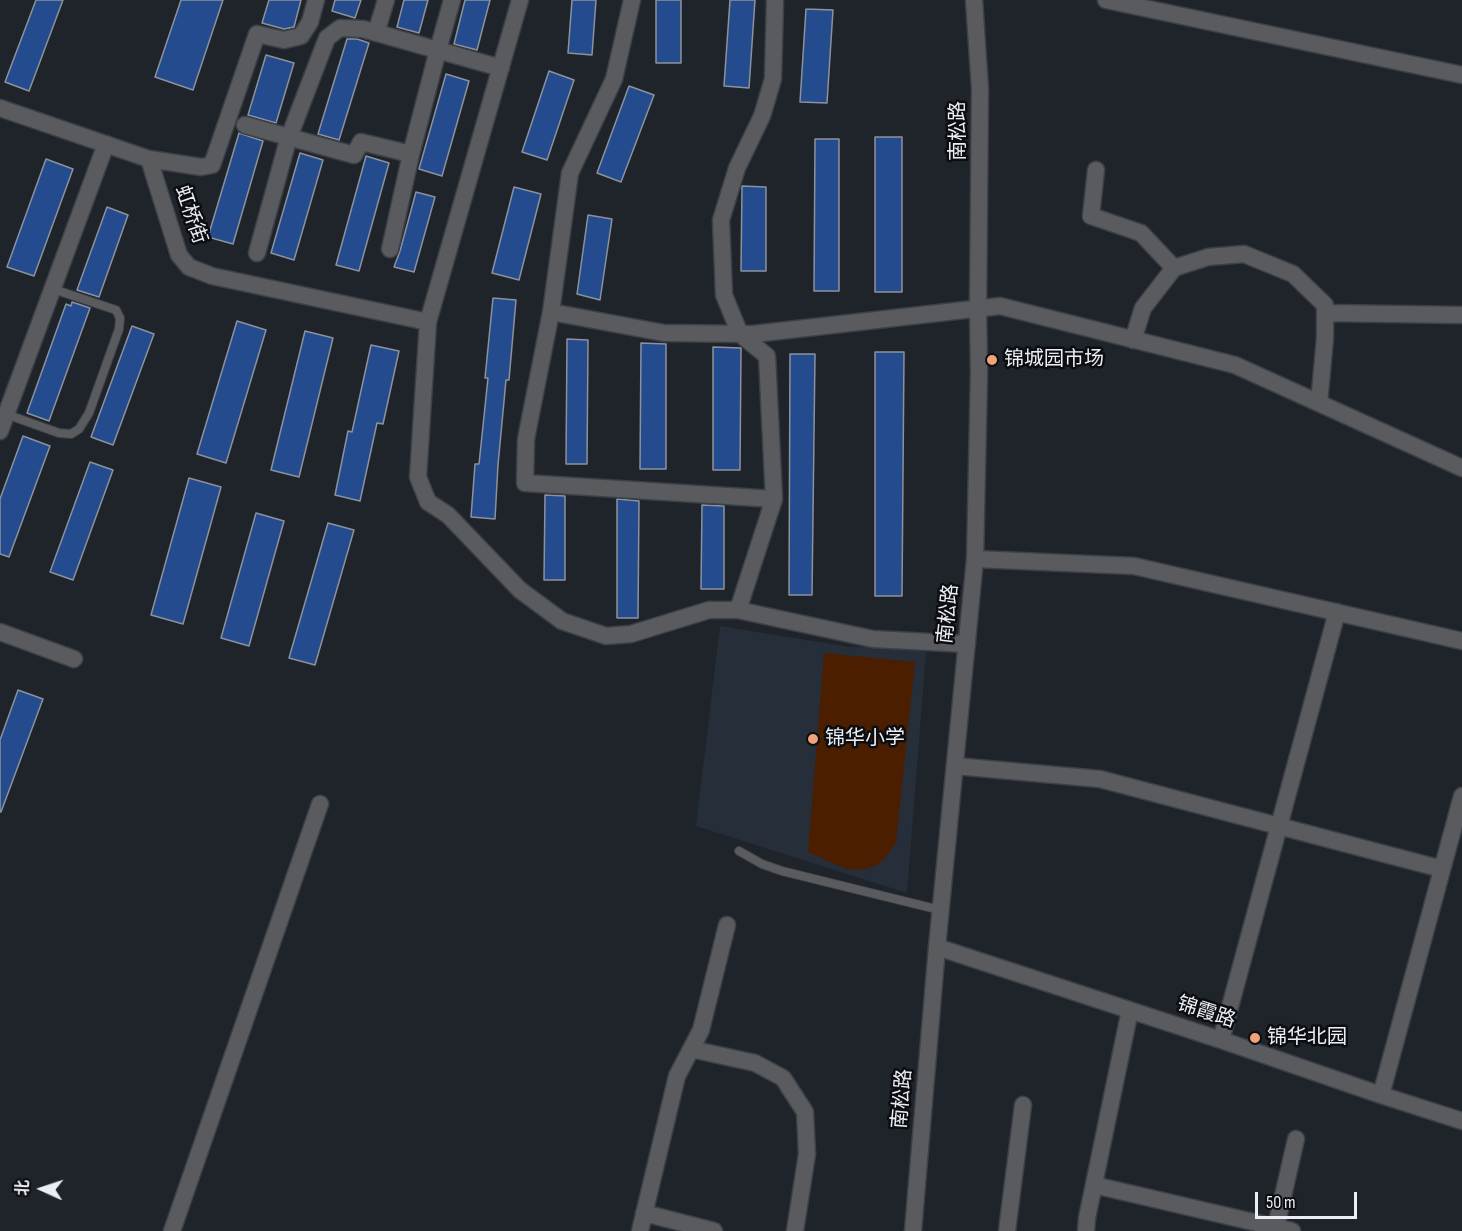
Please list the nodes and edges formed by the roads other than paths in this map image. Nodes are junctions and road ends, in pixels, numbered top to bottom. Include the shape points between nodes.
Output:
1 (316, 0) edge
2 (386, 0) edge
3 (452, 0) edge
4 (520, 0) edge
5 (633, 0) edge
6 (775, 0) edge
7 (974, 0) edge
8 (1106, 0) edge
9 (376, 33) junction
10 (438, 51) junction
11 (501, 68) junction
12 (1462, 75) edge
13 (0, 108) edge
14 (245, 124) dead end
15 (289, 137) junction
16 (106, 144) junction
17 (411, 154) junction
18 (149, 159) junction
19 (1096, 170) dead end
20 (390, 249) dead end
21 (256, 253) dead end
22 (1174, 268) junction
23 (53, 289) junction
24 (978, 308) junction
25 (551, 312) junction
26 (1325, 313) junction
27 (1462, 315) edge
28 (428, 322) junction
29 (740, 334) junction
30 (1133, 340) junction
31 (1318, 403) junction
32 (3, 413) edge
33 (0, 431) edge
34 (1462, 468) edge
35 (774, 499) junction
36 (975, 559) junction
37 (738, 610) junction
38 (1337, 612) junction
39 (0, 632) edge
40 (1462, 641) edge
41 (967, 644) junction
42 (74, 660) dead end
43 (955, 766) junction
44 (1462, 796) edge
45 (320, 804) dead end
46 (1279, 825) junction
47 (739, 851) dead end
48 (1443, 868) junction
49 (940, 910) junction
50 (727, 925) dead end
51 (936, 947) junction
52 (1130, 1010) junction
53 (1221, 1040) junction
54 (691, 1049) junction
55 (1381, 1095) junction
56 (1023, 1105) dead end
57 (1462, 1121) edge
58 (1296, 1139) dead end
59 (1094, 1185) junction
60 (644, 1213) junction
61 (1281, 1230) edge
62 (172, 1231) edge
63 (640, 1231) edge
64 (714, 1231) edge
65 (795, 1231) edge
66 (913, 1231) edge
67 (1007, 1231) edge
68 (1086, 1231) edge

1 - 18 street via 301,36 284,40 257,34 212,165 201,167
2 - 9 street
3 - 10 street
4 - 11 street
5 - 25 street via 614,79 570,173
6 - 29 street via 773,79 762,116 736,168 721,220 724,295
7 - 24 street, 南松路 via 980,89
8 - 12 street
9 - 10 street
9 - 15 street via 340,28 327,38
10 - 11 street
10 - 17 street
11 - 28 street
13 - 16 street
14 - 15 street
15 - 17 street via 354,155 361,142
15 - 21 street
16 - 18 street
16 - 23 street
17 - 20 street
18 - 28 street, 虹桥街 via 179,255 189,267 212,276
19 - 22 street via 1091,216 1141,233
22 - 26 street via 1208,257 1244,254 1293,274 1325,304
22 - 30 street via 1143,308
23 - 32 street
23 - 32 lane via 116,310 120,318 89,413 71,434
24 - 29 street
24 - 30 street via 1000,306
24 - 36 street, 南松路
25 - 29 street via 664,333
25 - 35 street via 526,439 525,483
26 - 27 street
26 - 31 street
28 - 37 street via 418,477 428,502 448,515 520,590 562,621 606,636 631,634 709,610
29 - 35 street via 767,357
30 - 31 street via 1235,365
31 - 34 street
32 - 33 street
35 - 37 street
36 - 38 street via 1134,566
36 - 41 street, 南松路
37 - 41 street via 873,639
38 - 40 street
38 - 46 street
39 - 42 street
41 - 43 street, 南松路
43 - 46 street via 1100,779
43 - 49 street, 南松路
44 - 48 street
45 - 62 street
46 - 48 street
46 - 53 street
47 - 49 lane via 782,871
48 - 55 street
49 - 51 street, 南松路
50 - 54 street via 701,1030
51 - 52 street, 锦霞路
51 - 66 street, 南松路
52 - 53 street, 锦霞路
52 - 59 street
53 - 55 street, 锦霞路
54 - 60 street via 677,1077
54 - 65 street via 754,1063 783,1078 804,1112 807,1154
55 - 57 street, 锦霞路
56 - 67 street
58 - 61 street
59 - 61 street
59 - 68 street
60 - 63 street
60 - 64 street

